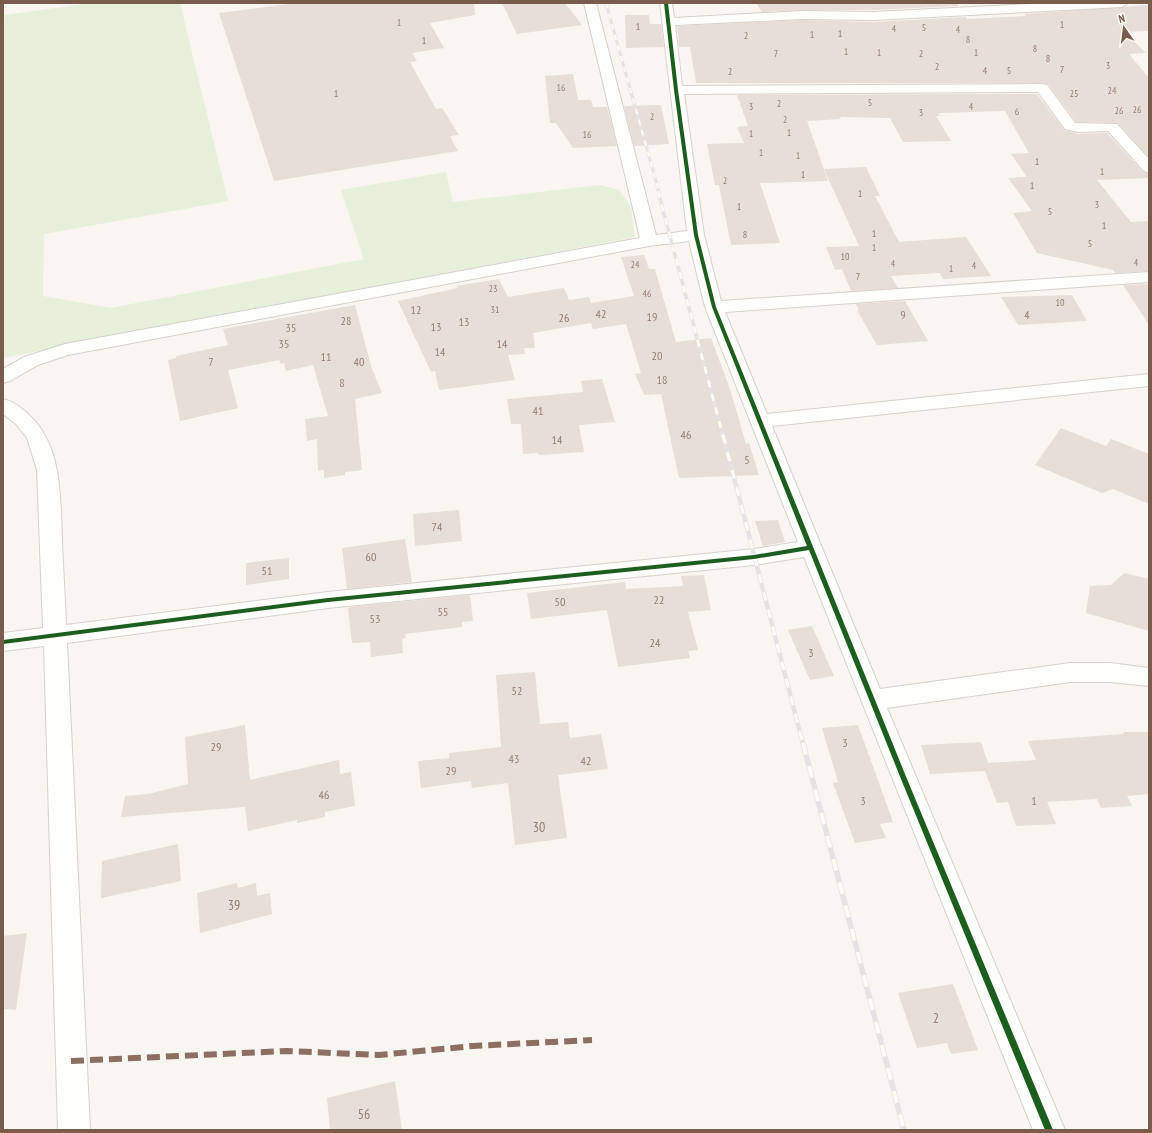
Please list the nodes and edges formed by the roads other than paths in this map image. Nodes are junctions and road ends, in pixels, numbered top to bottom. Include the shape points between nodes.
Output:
1 (590, 3) edge
2 (1122, 3) edge
3 (985, 6) edge
4 (667, 13) edge
5 (676, 90) junction
6 (1149, 168) edge
7 (696, 235) junction
8 (649, 241) junction
9 (1149, 277) edge
10 (714, 307) junction
11 (3, 377) edge
12 (1149, 380) edge
13 (3, 405) edge
14 (760, 421) junction
15 (811, 548) junction
16 (54, 635) junction
17 (3, 642) edge
18 (1149, 677) edge
19 (874, 700) junction
20 (74, 1130) edge
21 (1050, 1130) edge

1 - 8 street
2 - 3 street
3 - 4 street via 873,16 802,15 695,19
4 - 5 street
5 - 6 street via 1042,88 1067,124 1078,128 1112,126
5 - 7 street
7 - 8 street
7 - 10 street
8 - 11 street via 65,350 30,361
9 - 10 street
10 - 14 street
12 - 14 street
13 - 16 street via 32,429 46,460
14 - 15 street
15 - 16 street via 754,557 328,600
15 - 19 street
16 - 17 street
16 - 20 street
18 - 19 street via 1127,672 1077,672
19 - 21 street via 904,779

